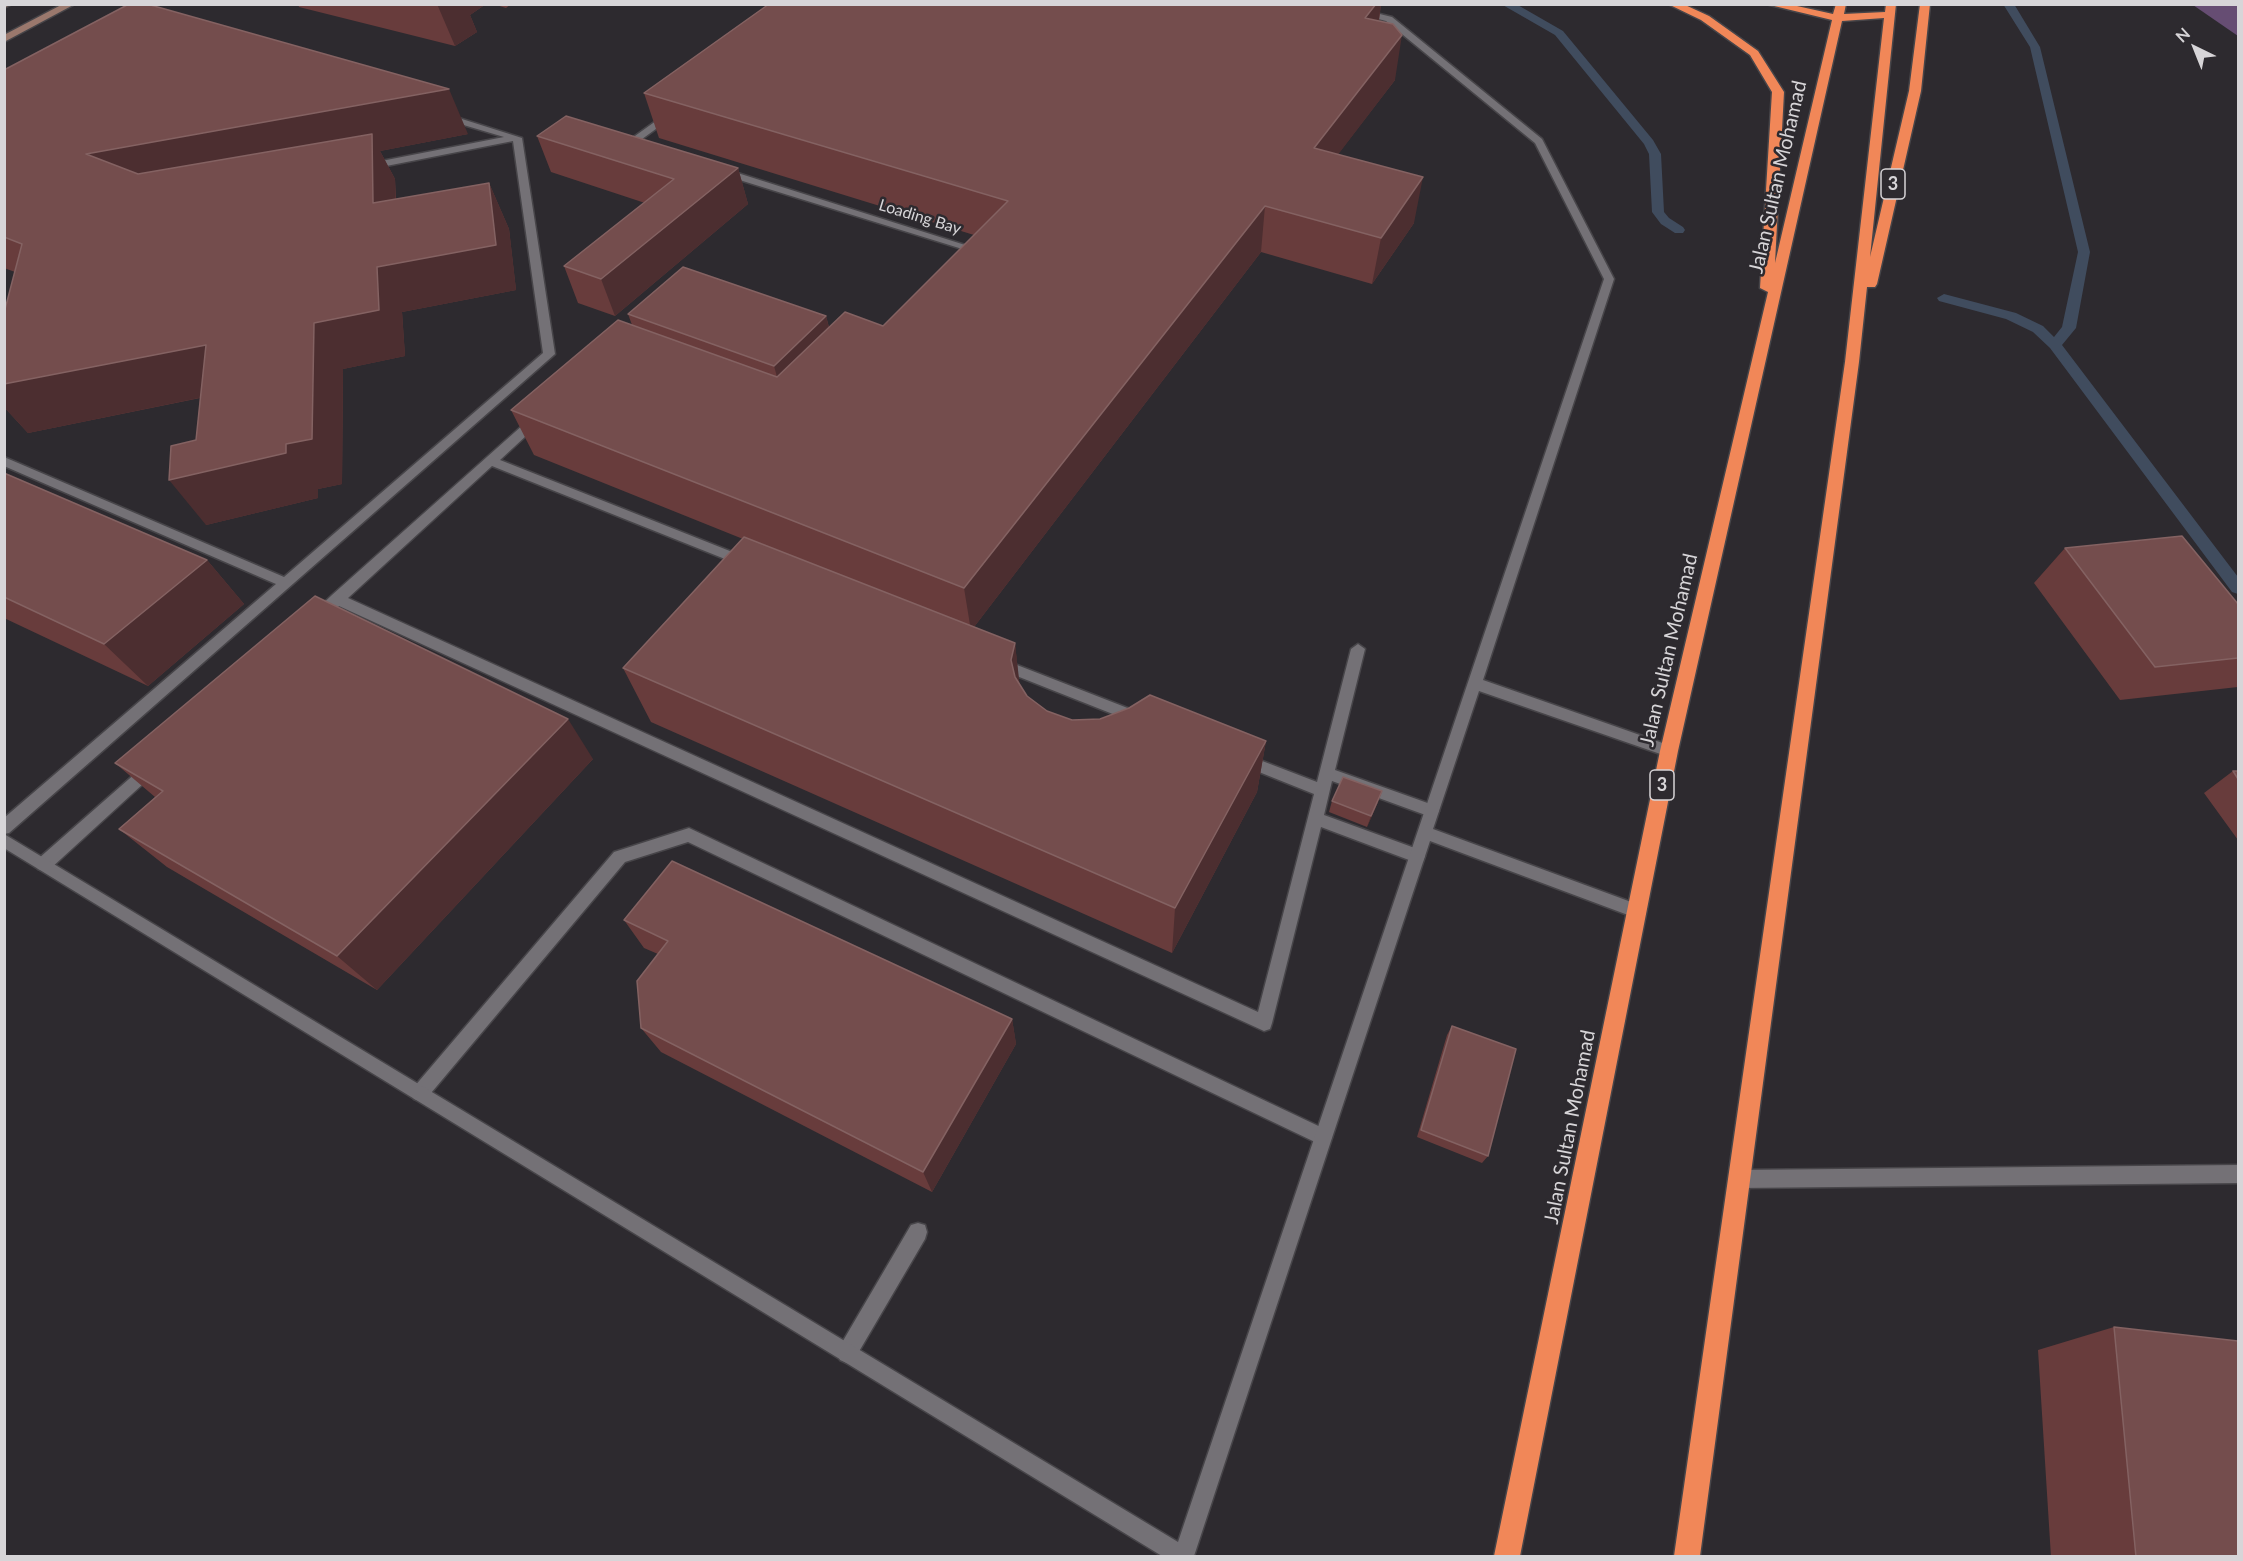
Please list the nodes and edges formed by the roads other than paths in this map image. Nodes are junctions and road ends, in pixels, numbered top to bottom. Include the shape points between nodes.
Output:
1 (71, 4) edge
2 (1326, 4) edge
3 (1673, 4) edge
4 (1771, 4) edge
5 (1865, 4) edge
6 (1925, 4) edge
7 (1890, 10) edge
8 (1839, 11) edge
9 (4, 39) edge
10 (678, 108) edge
11 (436, 114) edge
12 (517, 138) junction
13 (654, 150) edge
14 (710, 168) edge
15 (354, 169) edge
16 (971, 259) edge
17 (1763, 340) junction
18 (1852, 362) junction
19 (543, 414) edge
20 (4, 461) edge
21 (491, 461) junction
22 (756, 566) edge
23 (286, 583) junction
24 (337, 599) junction
25 (302, 631) edge
26 (1358, 649) dead end
27 (987, 658) edge
28 (1474, 683) junction
29 (1149, 723) edge
30 (1669, 751) junction
31 (1236, 757) edge
32 (162, 758) edge
33 (1327, 773) junction
34 (1323, 791) junction
35 (1431, 811) junction
36 (1315, 818) junction
37 (4, 828) edge
38 (1425, 832) junction
39 (4, 840) edge
40 (1417, 856) junction
41 (44, 864) junction
42 (1636, 911) junction
43 (420, 1093) junction
44 (1323, 1137) junction
45 (2238, 1174) edge
46 (1739, 1179) junction
47 (918, 1232) dead end
48 (847, 1353) junction
49 (1182, 1557) edge
50 (1507, 1557) edge
51 (1687, 1557) edge

1 - 9 main road
2 - 28 street via 1389,19 1539,141 1609,279
3 - 17 highway via 1705,18 1754,53 1778,92
4 - 8 highway
5 - 7 highway
6 - 18 highway, 3 via 1915,91
7 - 8 highway
7 - 18 highway, 3
8 - 17 highway, Jalan Sultan Mohamad / 3
10 - 13 street via 631,143
11 - 12 street
12 - 15 street
12 - 23 street via 549,354
14 - 16 street, Loading Bay via 978,251
17 - 30 highway, Jalan Sultan Mohamad / 3
18 - 46 highway, 3
19 - 21 street
20 - 23 street
21 - 22 street
21 - 24 street
23 - 37 street
24 - 25 street
24 - 36 street via 1263,1023
26 - 33 street
27 - 29 street
28 - 30 street
28 - 35 street
30 - 42 highway, Jalan Sultan Mohamad / 3
31 - 34 street
32 - 41 street
33 - 34 street
33 - 35 street
34 - 36 street
35 - 38 street
36 - 40 street
38 - 40 street
38 - 42 street
39 - 41 street
40 - 44 street
41 - 43 street
42 - 50 highway, Jalan Sultan Mohamad / 3
43 - 44 street via 620,856 689,835
43 - 48 street
44 - 49 street
45 - 46 street
46 - 51 highway, 3
47 - 48 street
48 - 49 street

